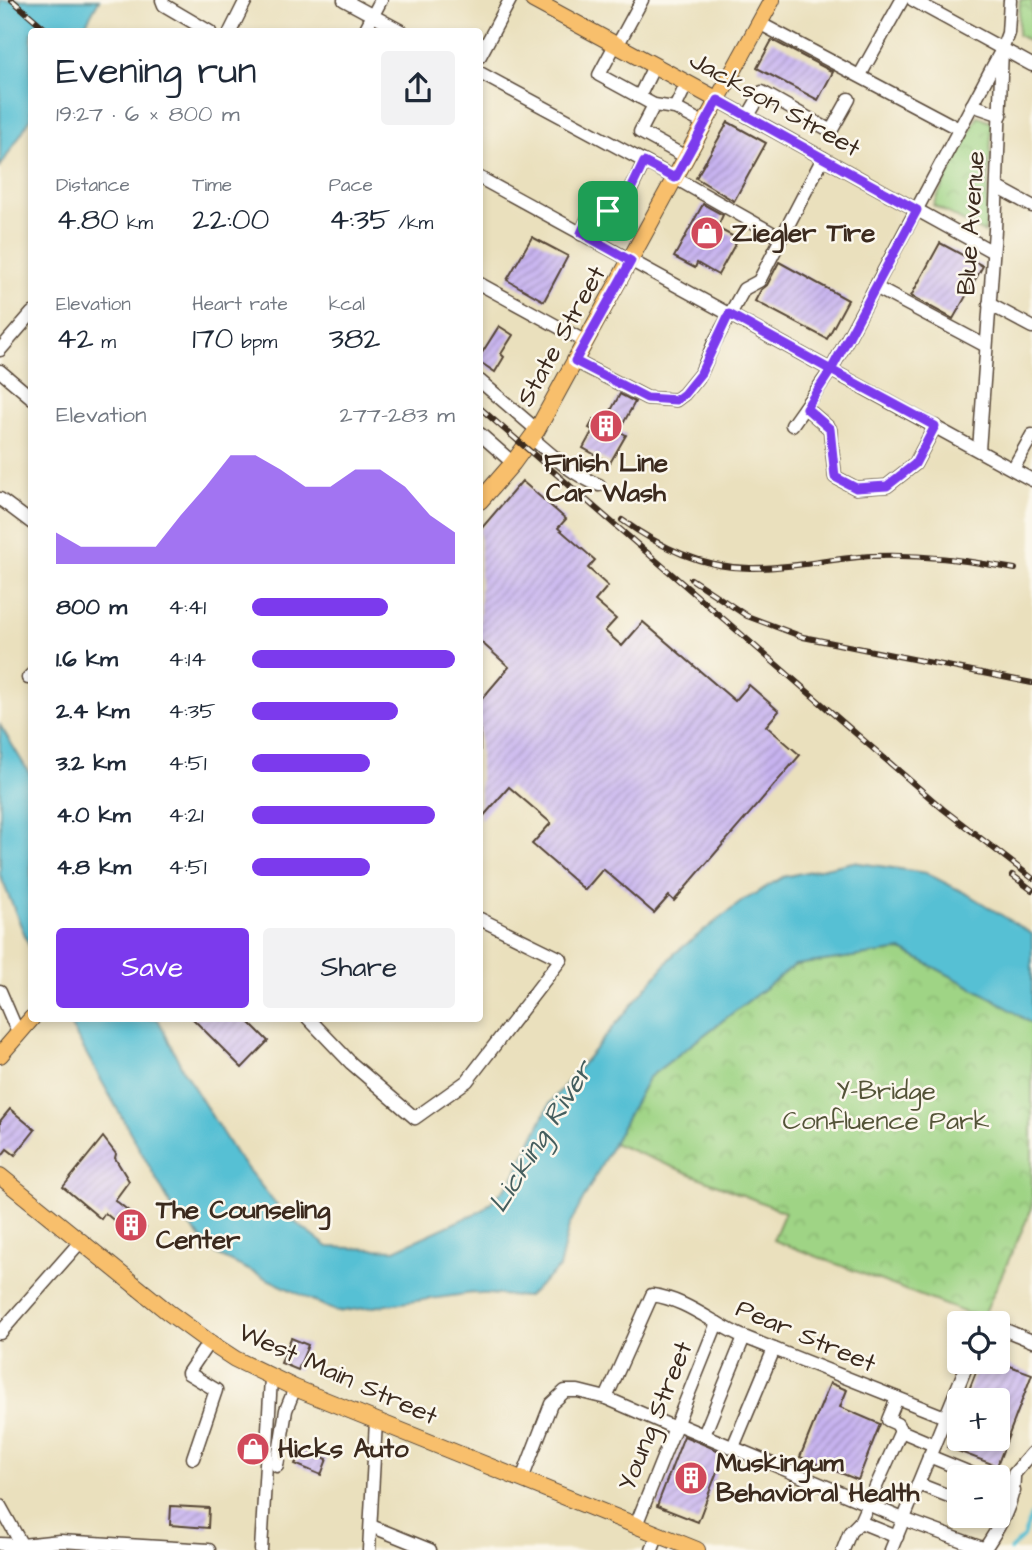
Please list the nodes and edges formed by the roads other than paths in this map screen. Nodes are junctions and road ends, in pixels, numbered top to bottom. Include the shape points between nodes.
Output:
1 (162, 0) edge
2 (246, 0) edge
3 (344, 0) edge
4 (381, 0) edge
5 (510, 0) edge
6 (533, 0) edge
7 (642, 0) edge
8 (772, 0) edge
9 (902, 0) edge
10 (913, 0) edge
11 (1010, 0) edge
12 (373, 16) junction
13 (759, 23) junction
14 (203, 28) edge
15 (232, 28) edge
16 (366, 28) edge
17 (395, 28) edge
18 (616, 45) junction
19 (1002, 49) junction
20 (483, 50) edge
21 (1032, 65) edge
22 (654, 66) junction
23 (483, 75) edge
24 (860, 75) junction
25 (687, 83) junction
26 (639, 97) junction
27 (849, 99) dead end
28 (718, 100) junction
29 (972, 105) junction
30 (654, 106) junction
31 (674, 108) junction
32 (1001, 115) junction
33 (748, 116) junction
34 (705, 124) junction
35 (959, 130) junction
36 (686, 157) junction
37 (823, 158) junction
38 (644, 162) junction
39 (675, 178) junction
40 (483, 180) edge
41 (997, 187) junction
42 (1032, 206) edge
43 (917, 210) junction
44 (581, 233) junction
45 (781, 238) junction
46 (993, 252) junction
47 (631, 261) junction
48 (483, 286) edge
49 (877, 288) junction
50 (989, 304) junction
51 (729, 314) junction
52 (28, 318) edge
53 (1032, 327) edge
54 (586, 342) junction
55 (986, 346) junction
56 (0, 350) edge
57 (575, 361) junction
58 (0, 370) edge
59 (831, 370) junction
60 (483, 384) edge
61 (28, 394) edge
62 (806, 408) junction
63 (792, 425) dead end
64 (935, 426) junction
65 (534, 434) junction
66 (1032, 435) edge
67 (483, 437) edge
68 (979, 450) junction
69 (513, 463) junction
70 (1013, 469) junction
71 (1032, 480) edge
72 (600, 485) dead end
73 (483, 498) edge
74 (0, 499) edge
75 (28, 520) edge
76 (483, 920) edge
77 (0, 991) edge
78 (315, 1022) edge
79 (26, 1025) edge
80 (2, 1049) edge
81 (0, 1176) edge
82 (81, 1241) junction
83 (717, 1323) junction
84 (1010, 1332) edge
85 (0, 1333) edge
86 (744, 1337) junction
87 (1032, 1341) edge
88 (209, 1342) junction
89 (774, 1349) junction
90 (963, 1374) edge
91 (271, 1378) junction
92 (295, 1388) junction
93 (606, 1398) junction
94 (897, 1398) junction
95 (945, 1417) junction
96 (376, 1421) junction
97 (676, 1426) junction
98 (901, 1431) junction
99 (704, 1435) junction
100 (733, 1447) junction
101 (931, 1451) junction
102 (1032, 1453) edge
103 (193, 1458) dead end
104 (957, 1465) edge
105 (278, 1466) dead end
106 (522, 1479) junction
107 (918, 1483) junction
108 (1010, 1489) edge
109 (1014, 1491) junction
110 (947, 1495) edge
111 (1010, 1499) edge
112 (867, 1505) junction
113 (0, 1506) edge
114 (903, 1519) junction
115 (860, 1522) junction
116 (636, 1525) junction
117 (370, 1526) junction
118 (995, 1528) edge
119 (659, 1534) junction
120 (0, 1544) edge
121 (896, 1546) edge
122 (23, 1548) edge
123 (985, 1549) edge
124 (209, 1550) edge
125 (261, 1550) edge
126 (369, 1550) edge
127 (430, 1550) edge
128 (652, 1550) edge
129 (696, 1550) edge
130 (843, 1550) edge

1 - 14 street
2 - 15 street
3 - 12 street
4 - 12 street
5 - 20 street
6 - 18 main road, Jackson Street
7 - 18 street
8 - 13 main road, State Street
9 - 24 street
10 - 19 street
11 - 19 street, Blue Avenue
12 - 16 street
12 - 17 street
13 - 24 street
13 - 28 main road, State Street
18 - 22 main road, Jackson Street
18 - 26 street via 599,75
19 - 21 street
19 - 29 street
19 - 32 street, Blue Avenue
22 - 25 main road, Jackson Street
22 - 26 street
23 - 38 street
24 - 35 street
25 - 28 main road, Jackson Street
25 - 31 street
26 - 30 street
27 - 33 street via 831,131 762,92
28 - 33 street, Jackson Street
28 - 34 main road, State Street
29 - 32 street
29 - 35 street
30 - 31 street
30 - 36 street via 640,132
31 - 34 street
32 - 41 street, Blue Avenue
33 - 37 street, Jackson Street
34 - 36 main road, State Street
35 - 43 street
36 - 39 main road, State Street
37 - 43 street, Jackson Street
37 - 45 street
38 - 39 street
38 - 44 street via 622,208 616,212 594,204
39 - 45 street
39 - 47 main road, State Street
40 - 44 street
41 - 42 street
41 - 46 street, Blue Avenue
43 - 46 street, Jackson Street
43 - 49 street
44 - 47 street
45 - 51 street via 759,281 744,289
46 - 50 street, Blue Avenue
47 - 51 street
47 - 54 main road, State Street
48 - 54 street
49 - 55 street
49 - 59 street
50 - 53 street
50 - 55 street, Blue Avenue
51 - 57 street via 701,373 676,400 647,398
51 - 59 street
52 - 56 street
54 - 57 main road, State Street
55 - 68 street, Blue Avenue
57 - 65 main road, State Street
58 - 61 street
59 - 62 street
59 - 64 street
60 - 65 street
62 - 63 street
62 - 64 street via 830,429 835,477 856,488 887,486 915,464
64 - 68 street
65 - 69 main road, State Street
65 - 72 street via 565,466
66 - 70 street
67 - 69 street
68 - 70 street
69 - 73 main road, State Street
70 - 71 street
74 - 75 street
76 - 78 street via 562,959 467,1081 415,1118 351,1063
77 - 79 street
79 - 80 main road
81 - 82 main road, West Main Street
82 - 85 street
82 - 88 main road, West Main Street
83 - 86 street, Pear Street
83 - 93 street, Pear Street via 664,1296 652,1295
83 - 97 street, Young Street
84 - 87 street
86 - 89 street, Pear Street
86 - 99 street
88 - 91 main road, West Main Street
88 - 103 street via 188,1373 216,1390
89 - 94 street, Pear Street
89 - 100 street
90 - 95 street
91 - 92 main road, West Main Street
91 - 125 street
92 - 96 main road, West Main Street
92 - 105 street via 286,1410
93 - 97 street
93 - 106 street via 578,1391 559,1395 547,1411
94 - 95 street, Pear Street
94 - 98 street via 888,1420
95 - 101 street
96 - 106 main road, West Main Street
96 - 117 street
97 - 99 street
97 - 116 street, Young Street
98 - 101 street
98 - 112 street
99 - 100 street
100 - 112 street
101 - 104 street
101 - 107 street
102 - 109 street via 1014,1474
106 - 116 main road, West Main Street
107 - 110 street
107 - 114 street
108 - 109 street
109 - 111 street
112 - 114 street
112 - 115 street
113 - 122 street
114 - 121 street
114 - 123 street
115 - 121 street
115 - 130 street
116 - 119 main road, West Main Street
117 - 126 street
117 - 127 street
118 - 123 street
119 - 128 street
119 - 129 main road, West Main Street
120 - 122 street
122 - 124 street via 60,1541

